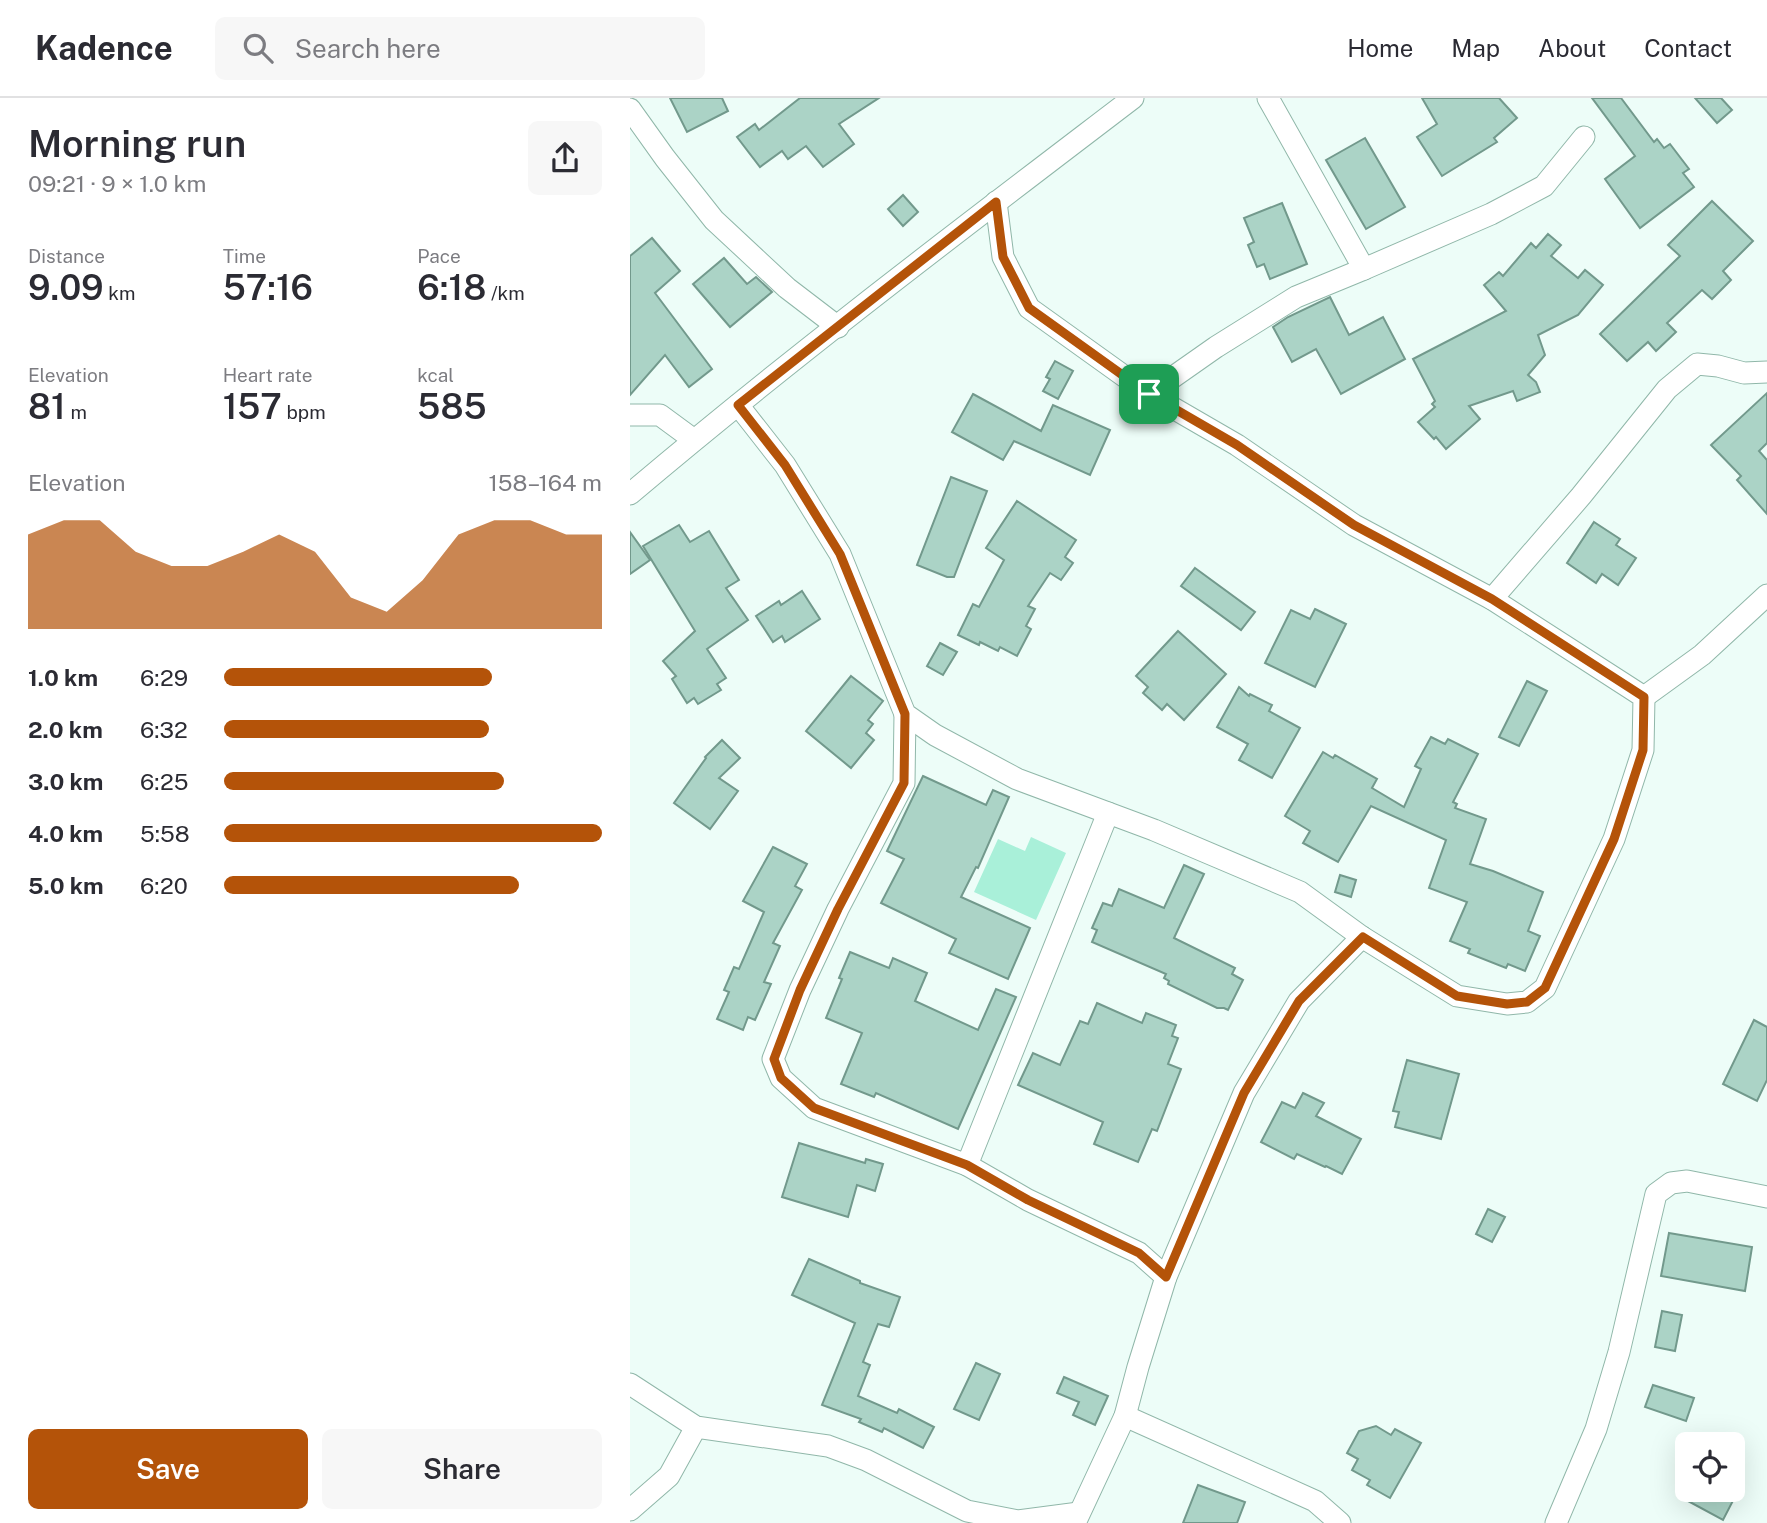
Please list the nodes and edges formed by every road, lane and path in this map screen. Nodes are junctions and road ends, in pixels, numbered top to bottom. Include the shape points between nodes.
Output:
1 (1133, 98) edge
2 (1268, 98) edge
3 (630, 108) edge
4 (1584, 137) dead end
5 (996, 202) junction
6 (1364, 269) junction
7 (838, 327) junction
8 (1767, 372) edge
9 (1149, 394) junction
10 (738, 405) junction
11 (630, 415) edge
12 (694, 440) junction
13 (630, 494) edge
14 (1767, 595) edge
15 (1492, 599) junction
16 (1644, 697) junction
17 (905, 714) junction
18 (1108, 813) junction
19 (1363, 937) junction
20 (967, 1165) junction
21 (1767, 1197) edge
22 (1166, 1277) junction
23 (630, 1384) edge
24 (1125, 1416) junction
25 (696, 1427) junction
26 (630, 1510) edge
27 (963, 1517) edge
28 (1077, 1518) edge
29 (1340, 1523) edge
30 (1556, 1523) edge

1 - 5 street
2 - 6 street
3 - 7 street via 714,220 787,289
4 - 6 street via 1544,186
5 - 7 street
5 - 9 street via 1003,257 1029,308
6 - 9 street via 1296,297
7 - 10 street
8 - 15 street via 1744,373 1697,364 1667,389
9 - 15 street via 1237,445 1354,525
10 - 12 street
10 - 17 street via 785,465 840,554
11 - 12 street via 660,415
12 - 13 street
14 - 16 street via 1702,655
15 - 16 street
16 - 19 street via 1643,750 1614,839 1545,988 1527,1002 1507,1004 1457,996
17 - 18 street via 1017,779
17 - 20 street via 904,783 838,909 774,1059 781,1078 814,1108
18 - 19 street via 1300,892
18 - 20 street
19 - 22 street via 1299,1001 1244,1093
20 - 22 street via 1139,1253
21 - 30 street via 1687,1181 1671,1183 1656,1194 1596,1429
22 - 24 street
23 - 25 street
24 - 28 street
24 - 29 street via 1315,1501
25 - 26 street via 669,1476
25 - 27 street via 828,1446 866,1460
27 - 28 street via 1018,1521

